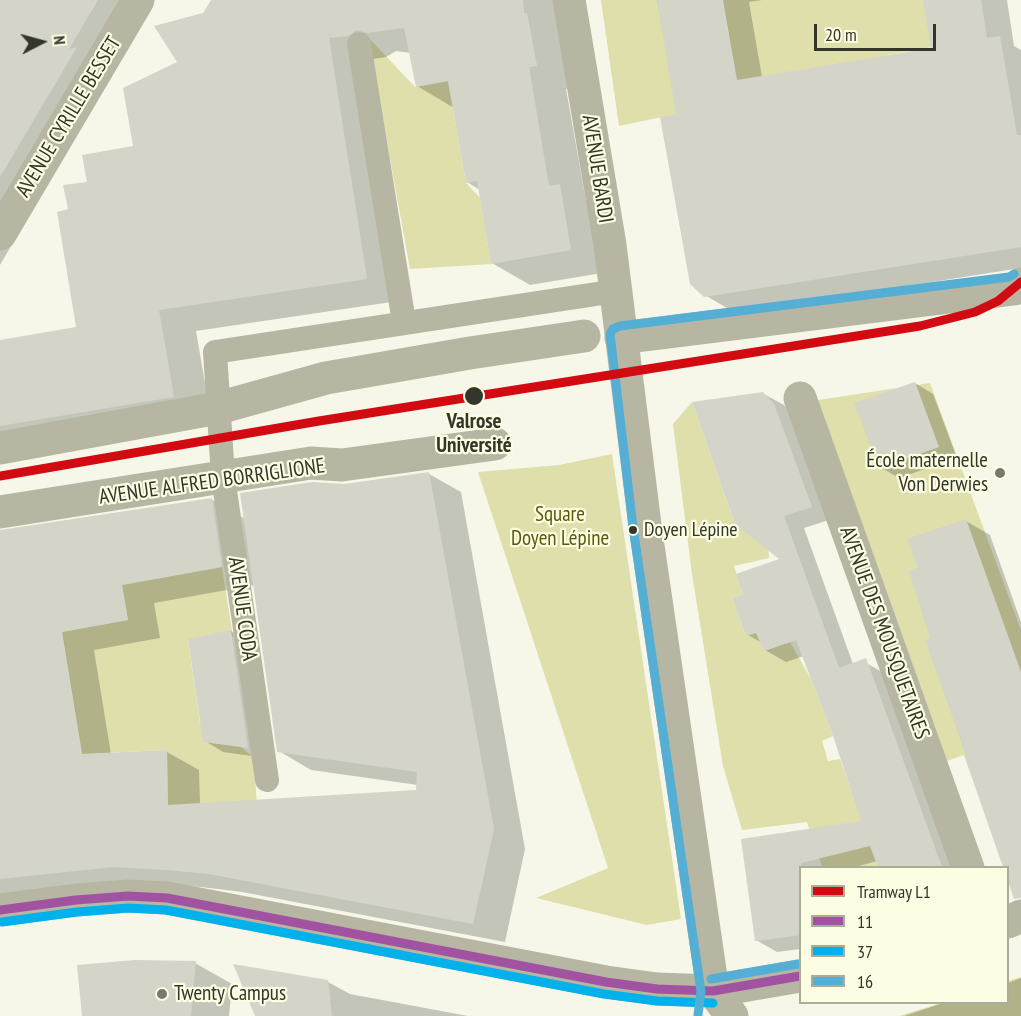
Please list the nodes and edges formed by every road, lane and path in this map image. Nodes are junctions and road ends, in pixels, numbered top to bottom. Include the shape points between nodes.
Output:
1 (138, 0) edge
2 (569, 0) edge
3 (359, 44) dead end
4 (0, 234) edge
5 (1021, 284) edge
6 (616, 291) junction
7 (404, 322) junction
8 (584, 336) dead end
9 (621, 338) junction
10 (800, 398) dead end
11 (219, 423) junction
12 (495, 444) dead end
13 (0, 448) edge
14 (223, 477) junction
15 (0, 512) edge
16 (267, 780) dead end
17 (968, 866) edge
18 (0, 910) edge
19 (799, 977) edge
20 (718, 1008) edge

1 - 4 street, AVENUE CYRILLE BESSET
2 - 6 street, AVENUE BARDI
3 - 7 lane
5 - 9 street via 1014,289
6 - 7 lane
6 - 9 street, AVENUE BARDI
7 - 11 lane, AVENUE CODA via 215,352
8 - 11 street via 326,378
9 - 20 street, AVENUE BARDI via 645,525
10 - 17 street, AVENUE DES MOUSQUETAIRES
11 - 13 street
11 - 14 lane, AVENUE CODA
12 - 14 street, AVENUE ALFRED BORRIGLIONE
14 - 15 street, AVENUE ALFRED BORRIGLIONE
14 - 16 lane, AVENUE CODA
18 - 20 street via 97,898 167,898 657,989
19 - 20 street

